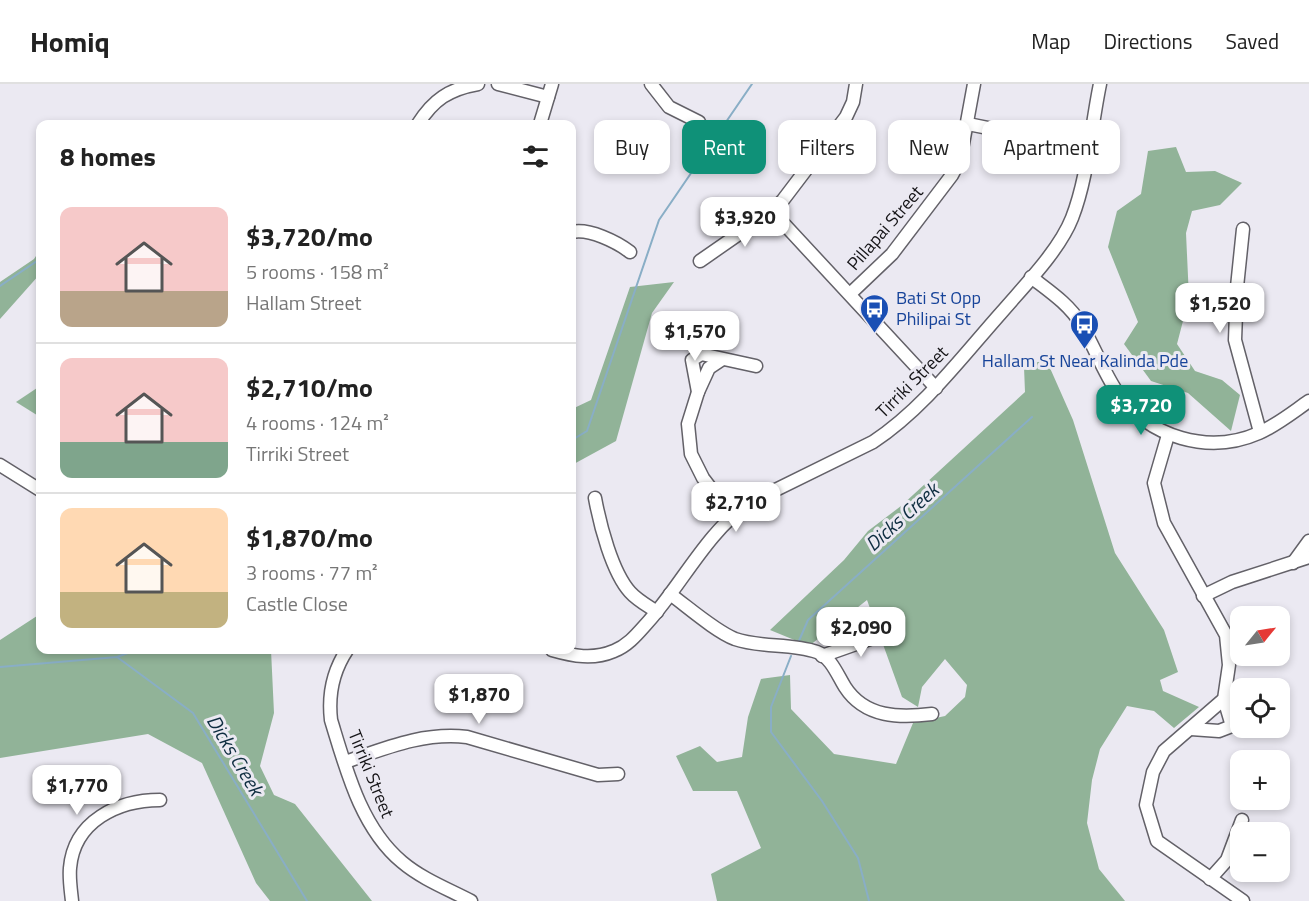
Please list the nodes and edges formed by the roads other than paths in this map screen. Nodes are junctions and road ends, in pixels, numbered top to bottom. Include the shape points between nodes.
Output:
1 (478, 84) edge
2 (498, 84) edge
3 (552, 84) edge
4 (651, 84) edge
5 (856, 84) edge
6 (974, 84) edge
7 (1100, 84) edge
8 (443, 89) edge
9 (548, 97) junction
10 (421, 120) edge
11 (541, 120) edge
12 (695, 120) edge
13 (969, 120) edge
14 (1093, 120) edge
15 (953, 174) edge
16 (1082, 174) edge
17 (772, 211) junction
18 (1243, 229) dead end
19 (576, 231) edge
20 (630, 252) dead end
21 (700, 261) dead end
22 (1031, 277) junction
23 (851, 293) junction
24 (720, 360) junction
25 (756, 366) dead end
26 (936, 387) junction
27 (698, 392) junction
28 (1309, 401) edge
29 (1260, 432) junction
30 (1168, 435) junction
31 (0, 465) edge
32 (36, 488) edge
33 (595, 498) dead end
34 (731, 515) junction
35 (1309, 541) edge
36 (1309, 557) edge
37 (1293, 563) junction
38 (670, 594) junction
39 (1203, 596) junction
40 (657, 612) junction
41 (890, 632) dead end
42 (345, 654) edge
43 (567, 654) edge
44 (822, 656) junction
45 (1224, 699) junction
46 (932, 714) dead end
47 (1191, 729) junction
48 (345, 762) junction
49 (618, 774) dead end
50 (160, 800) dead end
51 (1242, 820) dead end
52 (1210, 879) junction
53 (1228, 896) edge
54 (72, 901) edge
55 (471, 901) edge
56 (1243, 901) edge

1 - 8 street
2 - 9 street
3 - 9 street
4 - 12 street via 669,107
5 - 17 street via 853,102 837,130
6 - 13 street, Pillapai Street
7 - 14 street, Tirriki Street
8 - 10 street
9 - 11 street
15 - 23 street, Pillapai Street via 892,254
16 - 22 street, Tirriki Street via 1071,219
17 - 21 street
17 - 23 street
18 - 29 street via 1235,340
19 - 20 street via 620,244
22 - 26 street, Tirriki Street
22 - 30 street via 1080,323 1118,393 1137,413
23 - 26 street
24 - 25 street
24 - 27 street via 709,368
24 - 27 street via 701,354 692,360
26 - 34 street, Tirriki Street via 873,442
27 - 34 street via 688,424 691,454 703,478
28 - 29 street
29 - 30 street via 1218,443
30 - 39 street via 1154,483 1164,523
31 - 32 street
33 - 40 street via 598,518 623,584
34 - 38 street, Tirriki Street
35 - 37 street
36 - 37 street
37 - 39 street via 1232,582
38 - 40 street, Tirriki Street
38 - 44 street via 733,638 818,652
39 - 45 street via 1226,635 1229,665
40 - 43 street, Tirriki Street via 630,643 616,651 591,657
41 - 44 street
42 - 48 street, Tirriki Street via 333,679 329,704
44 - 46 street via 856,702 898,717
45 - 47 street
45 - 47 street via 1232,726 1219,731
47 - 52 street via 1164,751 1153,772 1146,805 1157,841
48 - 49 street via 407,740 447,735 467,737 598,775
48 - 55 street, Tirriki Street via 366,817 388,849 422,875
50 - 54 street via 118,805 87,828 74,849
51 - 52 street via 1227,860
52 - 53 street
53 - 56 street

